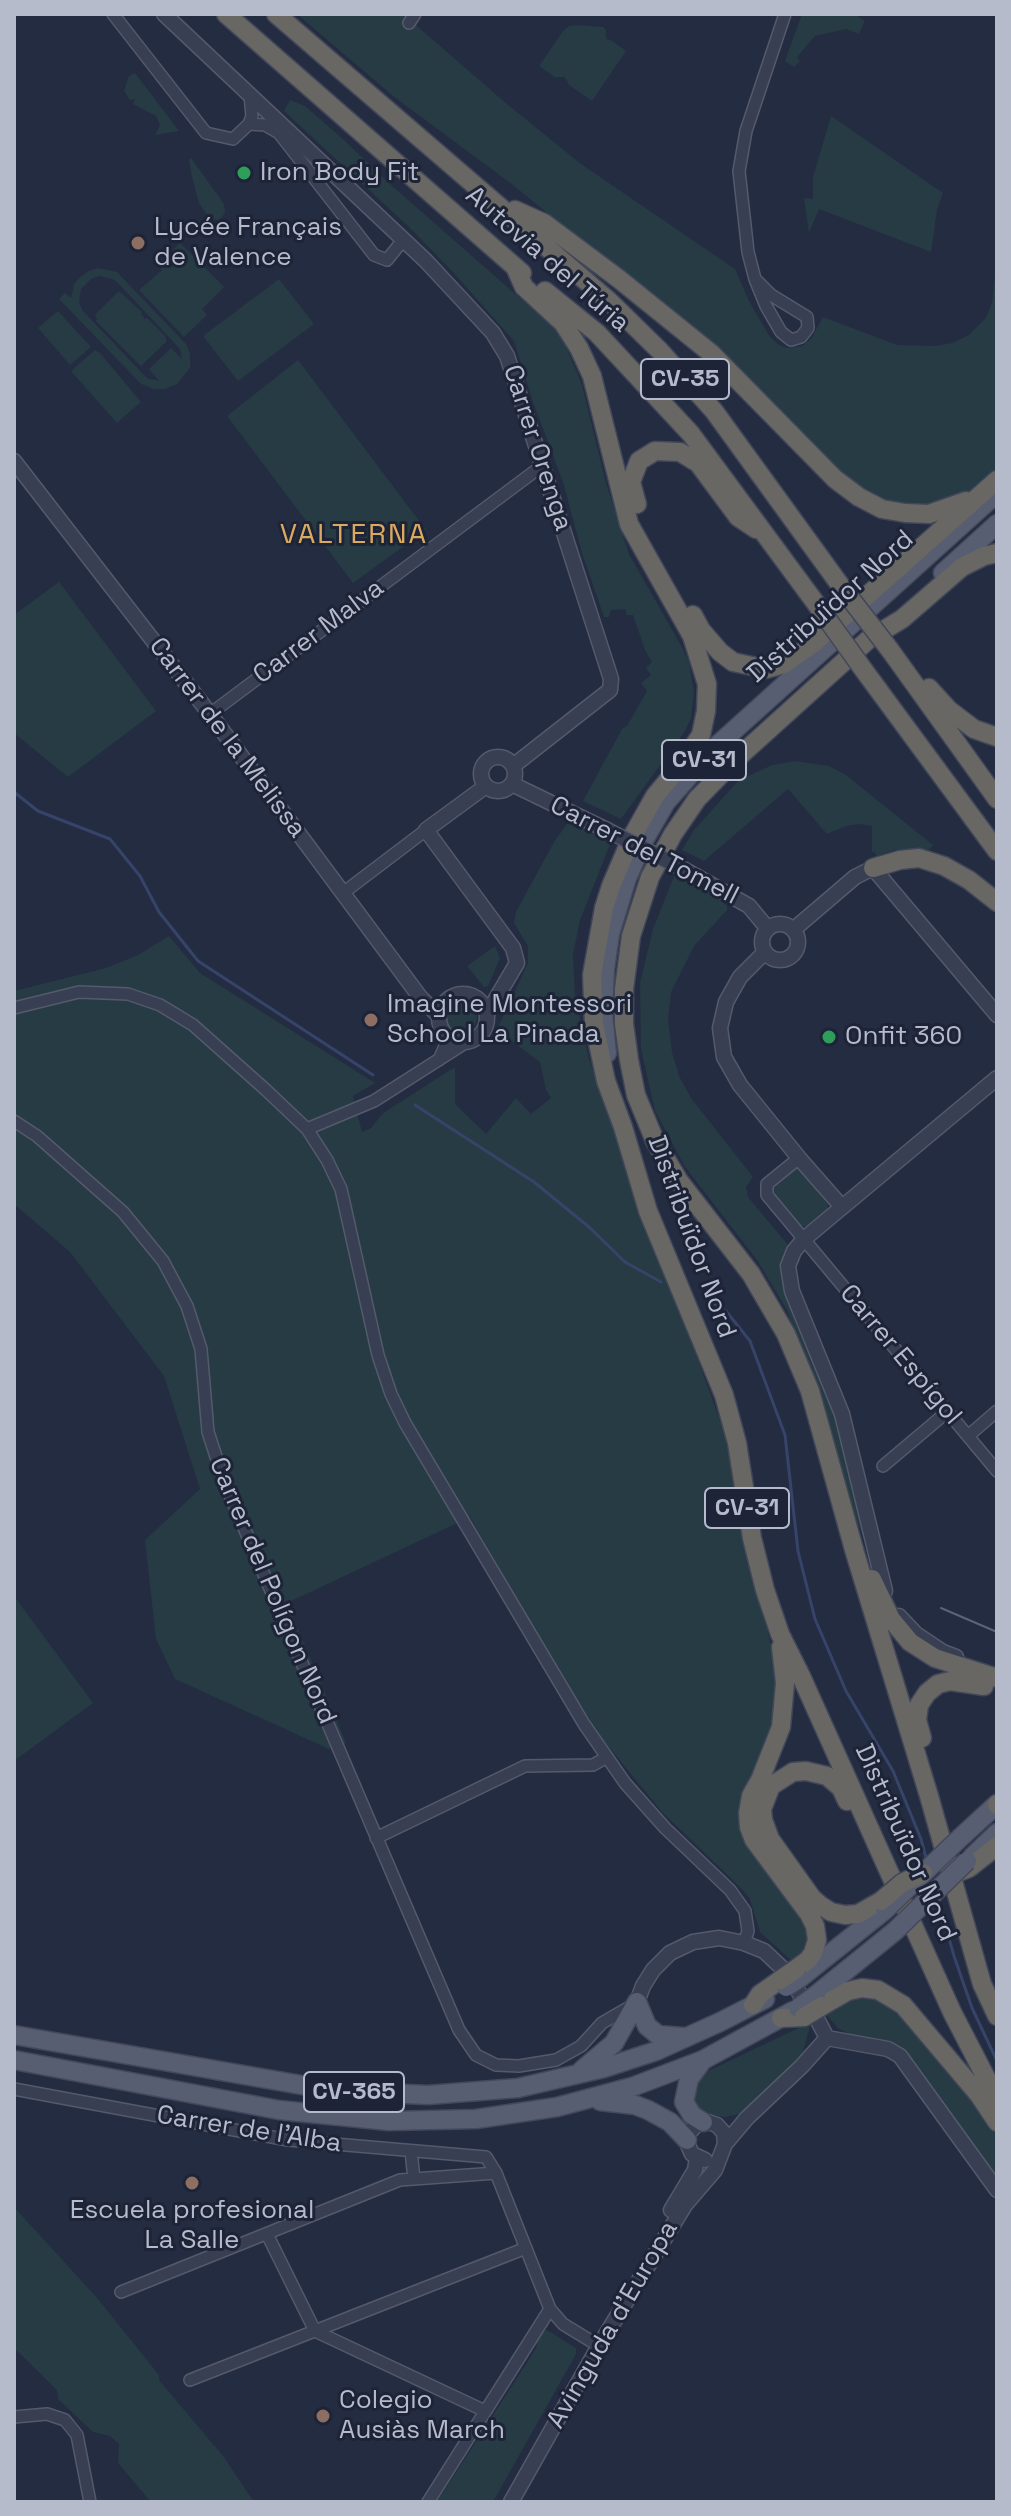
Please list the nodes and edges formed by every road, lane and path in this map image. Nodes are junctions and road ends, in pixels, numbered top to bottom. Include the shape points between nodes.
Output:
1 (113, 14) edge
2 (164, 14) edge
3 (226, 14) edge
4 (276, 14) edge
5 (785, 14) edge
6 (249, 93) junction
7 (249, 124) junction
8 (494, 200) junction
9 (404, 239) junction
10 (515, 267) junction
11 (755, 279) junction
12 (14, 461) edge
13 (543, 465) junction
14 (992, 488) edge
15 (997, 524) edge
16 (768, 537) junction
17 (997, 553) edge
18 (869, 639) junction
19 (890, 650) junction
20 (210, 714) junction
21 (997, 737) edge
22 (513, 766) junction
23 (512, 784) junction
24 (486, 786) junction
25 (997, 799) edge
26 (426, 830) junction
27 (997, 851) edge
28 (873, 868) junction
29 (343, 893) junction
30 (997, 902) edge
31 (768, 929) junction
32 (793, 930) junction
33 (765, 952) junction
34 (14, 1008) edge
35 (487, 1014) junction
36 (997, 1015) edge
37 (439, 1016) junction
38 (449, 1037) junction
39 (468, 1041) junction
40 (439, 1061) junction
41 (997, 1078) edge
42 (14, 1121) edge
43 (623, 1127) junction
44 (307, 1129) junction
45 (799, 1158) junction
46 (842, 1207) junction
47 (804, 1239) junction
48 (997, 1411) edge
49 (947, 1412) junction
50 (968, 1436) junction
51 (883, 1466) dead end
52 (997, 1471) edge
53 (855, 1553) junction
54 (780, 1634) junction
55 (997, 1668) edge
56 (997, 1678) edge
57 (997, 1689) edge
58 (607, 1757) junction
59 (929, 1796) junction
60 (997, 1804) edge
61 (997, 1833) edge
62 (376, 1838) junction
63 (997, 1846) edge
64 (964, 1867) junction
65 (923, 1873) joint
66 (893, 1882) junction
67 (883, 1905) junction
68 (969, 1936) junction
69 (744, 1943) junction
70 (790, 1978) junction
71 (997, 1984) edge
72 (819, 2001) junction
73 (637, 2002) junction
74 (753, 2005) joint
75 (997, 2016) edge
76 (781, 2018) joint
77 (14, 2035) edge
78 (690, 2036) junction
79 (827, 2038) junction
80 (14, 2060) edge
81 (703, 2060) junction
82 (571, 2077) junction
83 (14, 2089) edge
84 (997, 2099) edge
85 (585, 2101) junction
86 (747, 2118) junction
87 (997, 2122) edge
88 (710, 2124) junction
89 (687, 2140) junction
90 (723, 2149) junction
91 (411, 2151) junction
92 (697, 2157) junction
93 (496, 2173) junction
94 (414, 2179) junction
95 (997, 2190) edge
96 (267, 2234) junction
97 (526, 2248) junction
98 (121, 2292) dead end
99 (550, 2309) junction
100 (315, 2331) junction
101 (596, 2344) junction
102 (190, 2380) dead end
103 (485, 2411) junction
104 (14, 2417) edge
105 (90, 2502) edge
106 (428, 2502) edge
107 (504, 2502) edge
108 (511, 2502) edge

1 - 7 street via 206,133 233,139
2 - 6 street, Carrer Orenga
3 - 10 highway, Autovia del Túria / CV-35
4 - 8 highway, Autovia del Túria / CV-35
5 - 11 street via 746,131 739,171
6 - 7 street
6 - 9 street, Carrer Orenga
7 - 9 street via 279,133 374,255 387,260
8 - 14 highway via 544,223 712,354 859,497 882,509 929,514
8 - 19 highway, Autovia del Túria / CV-35, bridge via 608,300 714,411
9 - 13 street, Carrer Orenga via 493,333 507,356
10 - 16 highway, Autovia del Túria / CV-35 via 597,333 691,434
10 - 43 highway via 524,287 563,323 592,376 629,524 692,636 707,684 701,735 632,837 611,886 598,938 592,975 594,1024
11 - 11 street via 781,332 791,340 801,337 808,328 807,317
12 - 20 street, Carrer de la Melissa
13 - 20 street, Carrer Malva
13 - 22 street, Carrer Orenga via 611,679 610,690
14 - 16 highway via 814,643 784,664 766,669 733,662 701,630 641,522 631,482 639,461 655,451 680,452 698,463 738,517
14 - 43 main road, Distribuïdor Nord / CV-31 via 711,751 651,827 627,878 605,969 606,1051
15 - 18 main road, Distribuïdor Nord / CV-31
16 - 27 highway, Autovia del Túria / CV-35, bridge
17 - 18 highway via 962,567 902,619
18 - 53 highway, Distribuïdor Nord / CV-31 via 734,761 689,810 650,877 629,945 624,989 636,1095 679,1181 751,1274 786,1334 810,1391
19 - 21 highway via 949,710 974,729
19 - 25 highway, Autovia del Túria / CV-35
20 - 29 street, Carrer de la Melissa
22 - 23 street
22 - 24 street via 501,758 487,761 481,778
23 - 24 street via 494,791
23 - 31 street, Carrer del Tomell, bridge via 749,906
24 - 26 street
26 - 29 street
26 - 35 street via 513,948 517,963
28 - 30 highway via 919,858 969,880
28 - 32 street
28 - 36 street
29 - 37 street, Carrer de la Melissa
31 - 32 street via 779,924
31 - 33 street via 762,940
32 - 33 street via 797,944 792,955 778,959
33 - 45 street via 740,977 726,1002 720,1028 724,1057
34 - 44 street via 79,992 128,994 160,1005 193,1025
35 - 37 street via 480,1001 466,994 451,997
35 - 39 street via 484,1029
37 - 38 street
38 - 39 street
38 - 40 street
39 - 40 street
40 - 44 street via 374,1101
41 - 46 street
42 - 62 street, Carrer del Polígon Nord via 123,1212 163,1261 187,1306 201,1349 208,1432 224,1481
43 - 54 highway, Distribuïdor Nord / CV-31 via 648,1211 724,1395 752,1538
44 - 58 street via 341,1189 391,1394
45 - 46 street
45 - 47 street, Carrer Espígol via 767,1184 767,1195
46 - 47 street
47 - 49 street, Carrer Espígol
47 - 55 street via 788,1266 792,1291 842,1414 883,1587 916,1634 943,1652
48 - 50 street
49 - 50 street, Carrer Espígol
49 - 51 street
50 - 52 street, Carrer Espígol
53 - 56 highway via 891,1619 910,1642 935,1658
53 - 59 highway, Distribuïdor Nord / CV-31
54 - 66 highway, Distribuïdor Nord / CV-31
54 - 70 highway via 785,1683 781,1727 748,1813 754,1840 815,1926 813,1953
57 - 59 highway via 950,1681 938,1684 919,1705 917,1720 931,1771
58 - 62 street via 593,1765 525,1766
58 - 69 street via 665,1828 730,1890 745,1911
59 - 68 highway, Distribuïdor Nord / CV-31
60 - 65 main road, bridge
61 - 64 main road
62 - 73 street, Carrer del Polígon Nord via 459,2030 476,2055 496,2065 556,2060
63 - 64 highway
64 - 72 main road, bridge
65 - 67 highway, bridge via 902,1883
66 - 67 highway via 878,1869 834,1781 793,1772 771,1786 763,1820 770,1839 812,1898 845,1915
66 - 84 highway, Distribuïdor Nord / CV-31
67 - 70 main road
68 - 71 highway
68 - 75 highway, Distribuïdor Nord / CV-31
69 - 73 street via 719,1938 670,1953 653,1970
69 - 79 street via 764,1951 782,1968
70 - 74 highway via 760,1994
72 - 76 highway, bridge
72 - 87 highway via 862,1988 878,1990 903,2005
73 - 78 main road via 647,2026 658,2035
73 - 82 main road via 614,2043
74 - 78 main road, CV-365
76 - 81 main road, CV-365
77 - 82 main road, CV-365 via 296,2085 383,2095 476,2093
78 - 82 main road, CV-365
79 - 86 street, Avinguda d'Europa
79 - 95 street via 856,2041 900,2056
80 - 85 main road, CV-365 via 279,2110 374,2120 476,2119
81 - 85 main road, CV-365
81 - 88 main road via 689,2079 684,2102 692,2115
83 - 91 street, Carrer de l'Alba via 288,2140
85 - 89 main road via 648,2110
86 - 88 street
86 - 90 street, Avinguda d'Europa
88 - 89 street via 692,2128
88 - 90 street via 724,2133
89 - 92 street
90 - 92 street via 706,2160
90 - 101 street, Avinguda d'Europa via 715,2170 685,2205
91 - 93 street, Carrer de l'Alba via 486,2157
91 - 94 street
92 - 101 street, Avinguda d'Europa via 695,2170
93 - 94 street
93 - 97 street
94 - 96 street
96 - 98 street
96 - 100 street
97 - 99 street
97 - 100 street
99 - 101 street via 563,2324
99 - 103 street
100 - 102 street
100 - 103 street
101 - 107 street, Avinguda d'Europa
101 - 108 street, Avinguda d'Europa
103 - 106 street
104 - 105 street via 47,2414 65,2420 77,2435

